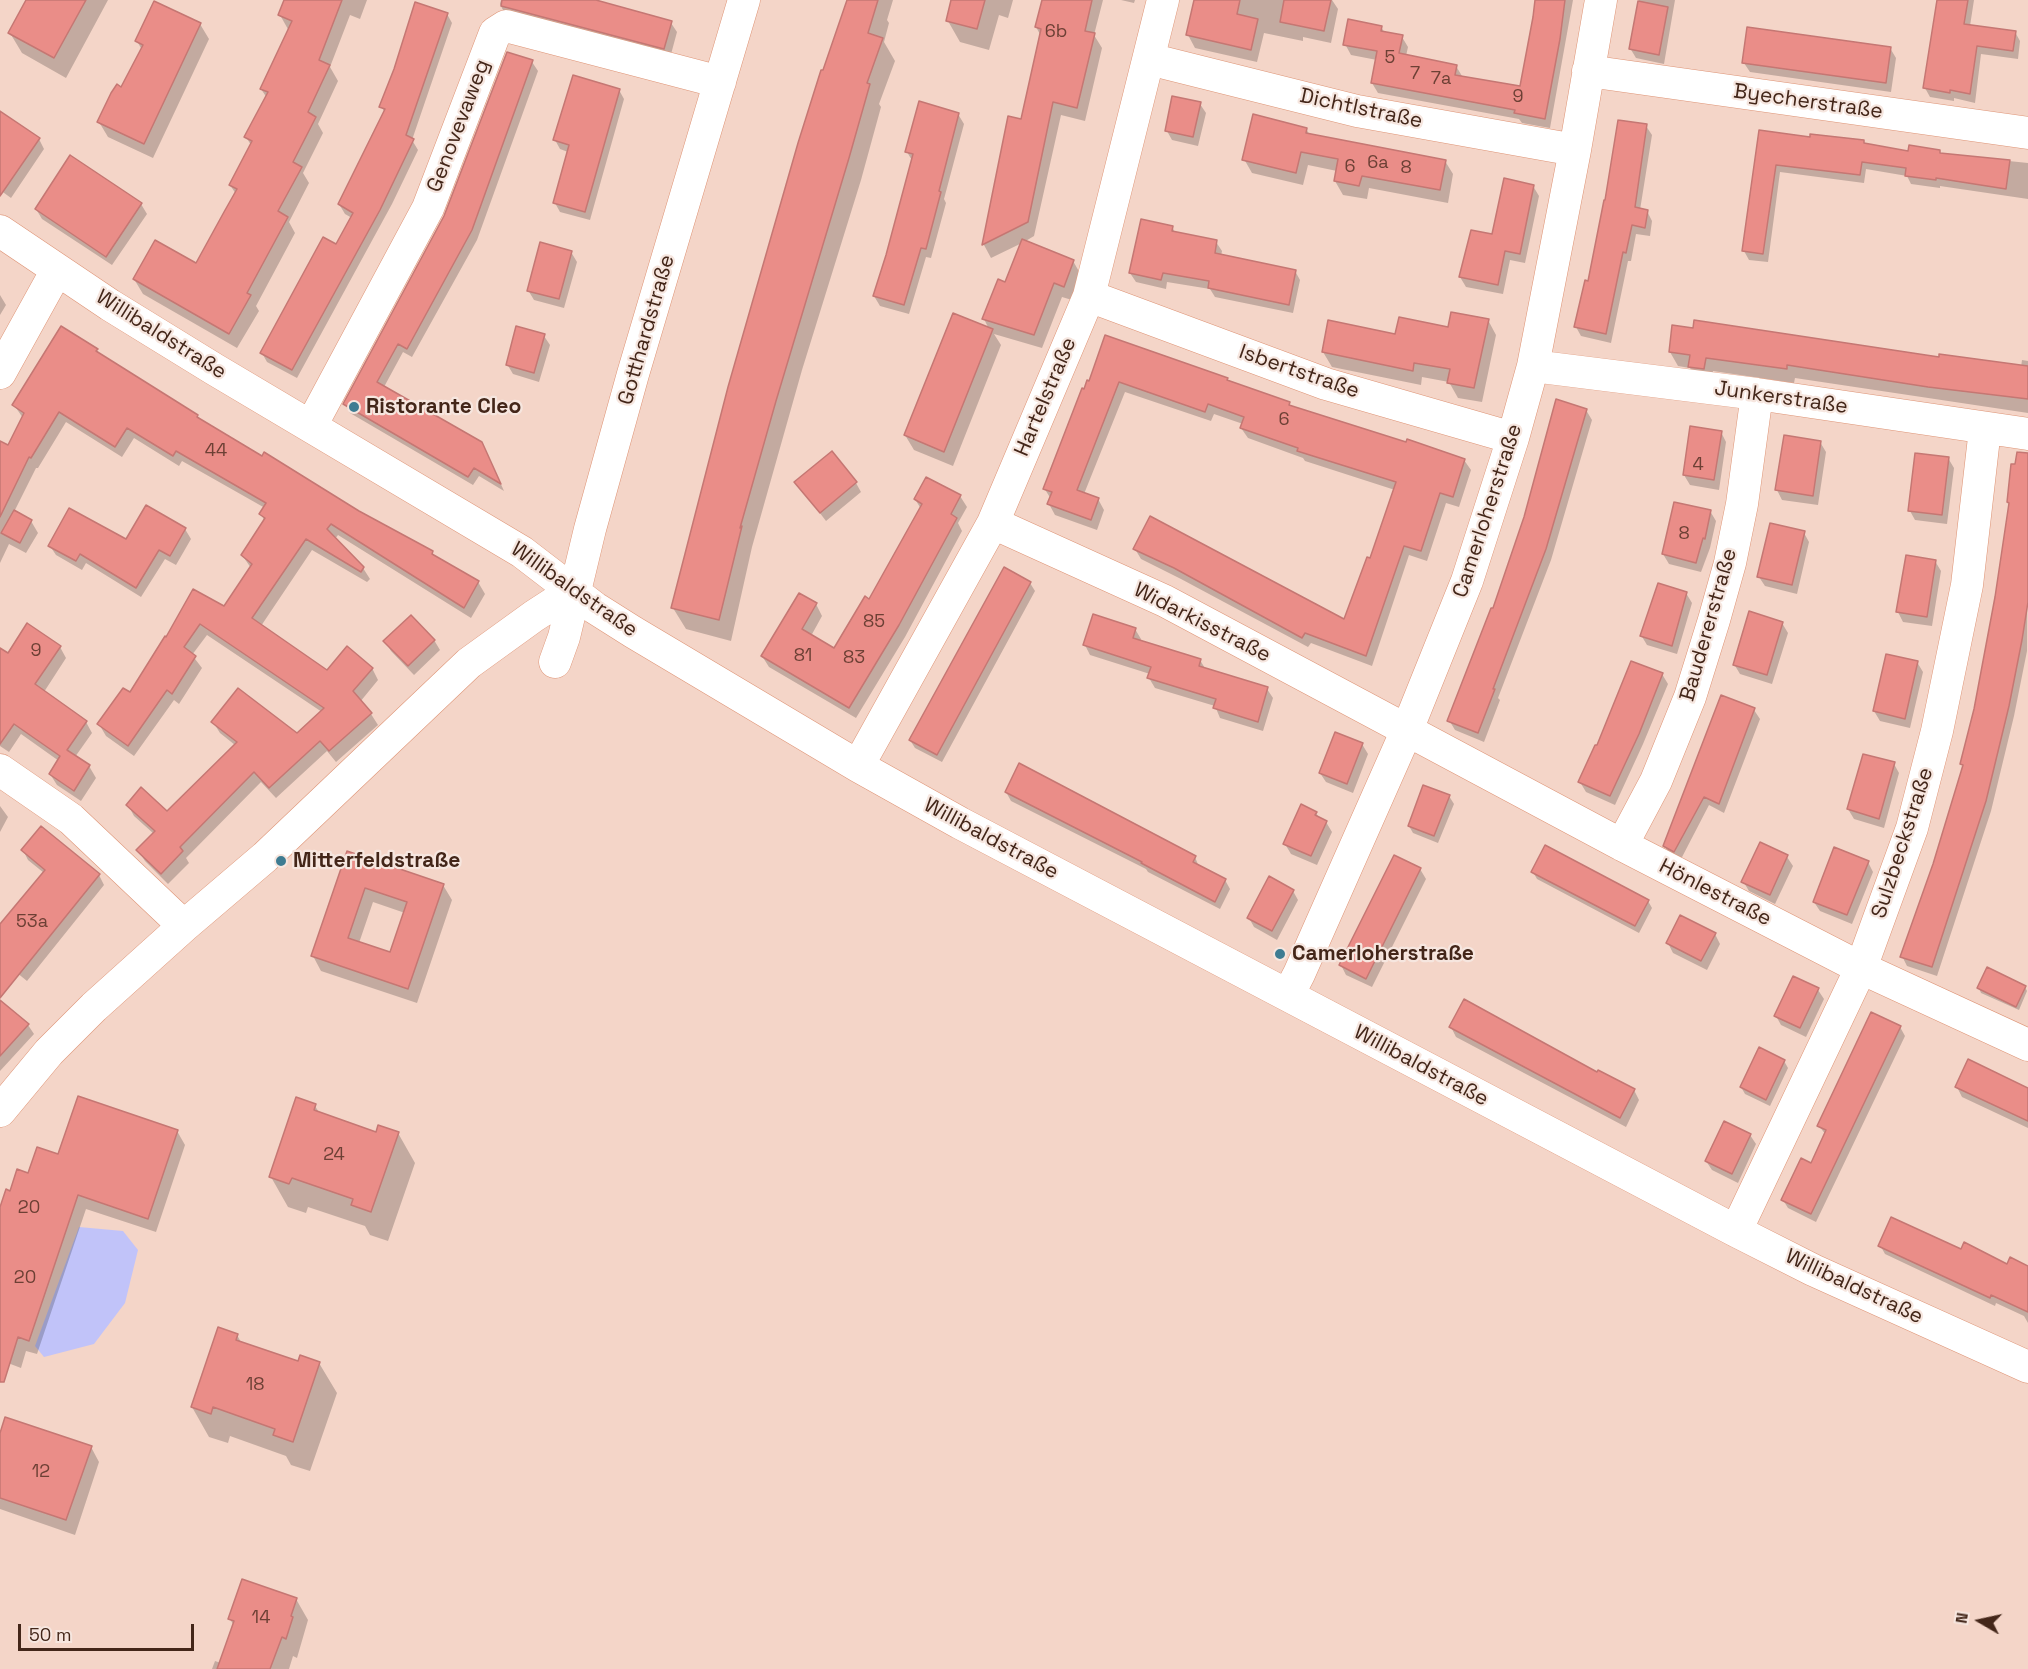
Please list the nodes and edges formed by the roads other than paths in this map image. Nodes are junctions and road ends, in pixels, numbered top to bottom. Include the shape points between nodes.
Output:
1 (744, 0) edge
2 (1163, 0) edge
3 (1601, 0) edge
4 (1149, 59) junction
5 (1588, 71) junction
6 (720, 82) junction
7 (2028, 134) edge
8 (1575, 150) junction
9 (0, 231) edge
10 (57, 270) junction
11 (1089, 296) junction
12 (1533, 366) junction
13 (0, 373) edge
14 (1757, 394) junction
15 (311, 426) junction
16 (1985, 429) junction
17 (2028, 434) edge
18 (1513, 438) junction
19 (993, 523) junction
20 (574, 590) junction
21 (555, 662) dead end
22 (1407, 730) junction
23 (858, 766) junction
24 (0, 770) edge
25 (1623, 845) junction
26 (184, 926) junction
27 (1862, 968) junction
28 (1288, 995) junction
29 (2028, 1046) edge
30 (0, 1111) edge
31 (1736, 1231) junction
32 (2028, 1367) edge

1 - 6 street, Gotthardstraße
2 - 4 street, Hartelstraße
3 - 5 street, Camerloherstraße
4 - 8 street, Dichtlstraße via 1357,111
4 - 11 street, Hartelstraße
5 - 7 street, Byecherstraße
5 - 8 street, Camerloherstraße
6 - 15 street, Genovevaweg via 506,26 495,33 428,208
6 - 20 street, Gotthardstraße
8 - 12 street, Camerloherstraße
9 - 10 street, Willibaldstraße
10 - 13 street
10 - 15 street, Willibaldstraße
11 - 18 street, Isbertstraße via 1326,384
11 - 19 street, Hartelstraße
12 - 14 street, Junkerstraße
12 - 18 street, Camerloherstraße
14 - 16 street, Junkerstraße
14 - 25 street, Baudererstraße via 1742,504 1714,620 1690,697 1656,781
15 - 20 street, Willibaldstraße via 522,552
16 - 17 street, Junkerstraße
16 - 27 street, Sulzbeckstraße via 1967,585 1936,731 1912,828
18 - 22 street, Camerloherstraße via 1467,581
19 - 22 street, Widarkisstraße via 1165,601
19 - 23 street, Hartelstraße
20 - 21 street, Gotthardstraße
20 - 23 street, Willibaldstraße via 633,632
20 - 26 street via 469,663 297,828
22 - 25 street, Hönlestraße
22 - 28 street, Camerloherstraße
23 - 28 street, Willibaldstraße
24 - 26 street via 71,819
25 - 27 street, Hönlestraße
26 - 30 street via 49,1052
27 - 29 street, Hönlestraße
27 - 31 street, Sulzbeckstraße
28 - 31 street, Willibaldstraße
31 - 32 street, Willibaldstraße

